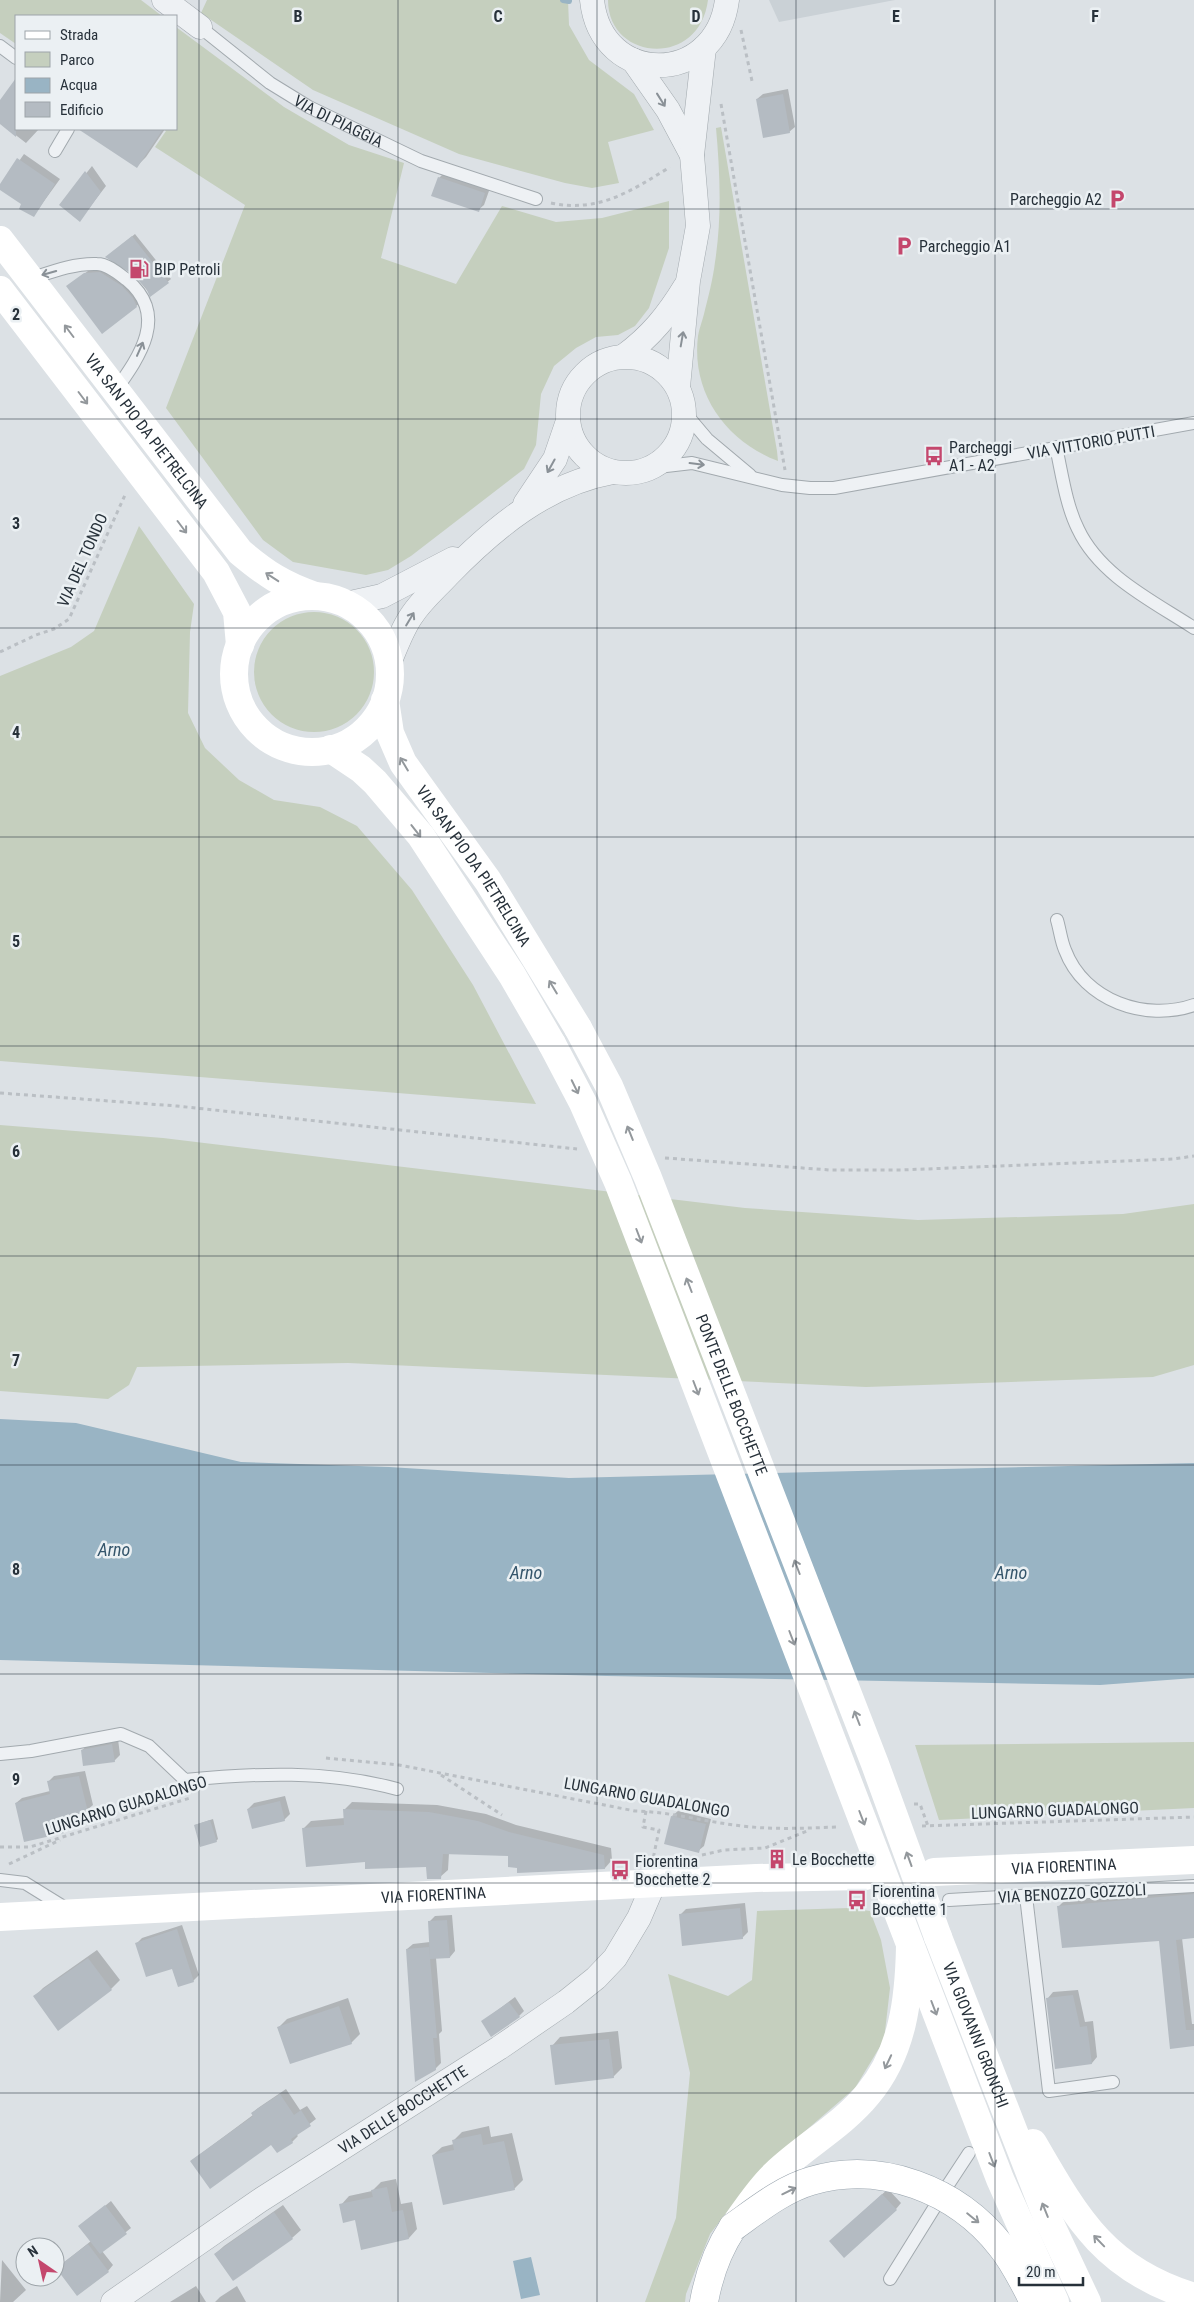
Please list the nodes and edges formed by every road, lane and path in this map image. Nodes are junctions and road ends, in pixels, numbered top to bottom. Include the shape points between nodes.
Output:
1 (164, 0) edge
2 (592, 0) edge
3 (727, 0) edge
4 (200, 27) joint
5 (738, 40) dead end
6 (0, 46) edge
7 (704, 48) junction
8 (15, 57) edge
9 (633, 60) junction
10 (752, 80) dead end
11 (721, 101) dead end
12 (67, 130) edge
13 (55, 151) dead end
14 (683, 159) junction
15 (536, 199) joint
16 (0, 240) edge
17 (30, 278) junction
18 (688, 281) junction
19 (0, 290) edge
20 (624, 356) junction
21 (678, 387) junction
22 (115, 391) junction
23 (685, 413) junction
24 (568, 421) junction
25 (1194, 423) edge
26 (1056, 447) junction
27 (649, 468) junction
28 (613, 472) junction
29 (752, 476) junction
30 (782, 485) junction
31 (125, 495) dead end
32 (519, 512) junction
33 (476, 546) junction
34 (316, 596) junction
35 (346, 604) junction
36 (1194, 628) edge
37 (240, 645) junction
38 (0, 652) edge
39 (389, 663) junction
40 (385, 700) junction
41 (331, 749) junction
42 (1057, 920) dead end
43 (1194, 1005) edge
44 (578, 1028) joint
45 (552, 1044) joint
46 (0, 1754) edge
47 (875, 1764) joint
48 (845, 1773) joint
49 (397, 1789) dead end
50 (196, 1796) dead end
51 (646, 1811) junction
52 (502, 1815) dead end
53 (1194, 1817) edge
54 (844, 1826) dead end
55 (918, 1826) dead end
56 (810, 1829) junction
57 (71, 1835) junction
58 (0, 1847) edge
59 (698, 1856) dead end
60 (1194, 1860) edge
61 (4, 1866) dead end
62 (657, 1871) junction
63 (934, 1872) dead end
64 (866, 1876) dead end
65 (0, 1880) edge
66 (1194, 1886) edge
67 (1026, 1896) junction
68 (949, 1900) dead end
69 (71, 1912) junction
70 (0, 1917) edge
71 (910, 1946) junction
72 (993, 2076) junction
73 (1113, 2082) dead end
74 (969, 2153) dead end
75 (946, 2188) dead end
76 (936, 2205) dead end
77 (733, 2227) junction
78 (890, 2279) dead end
79 (1189, 2295) edge
80 (113, 2302) edge
81 (704, 2302) edge
82 (1034, 2302) edge
83 (1055, 2302) edge
84 (1087, 2302) edge

1 - 4 street, VIA DI PIAGGIA
2 - 9 street via 596,21 607,40
3 - 7 street via 720,27
4 - 15 lane, VIA DI PIAGGIA via 270,83 309,108 422,161
5 - 10 path via 744,32
6 - 8 lane
7 - 9 street via 689,59 668,65 650,65
7 - 14 street
9 -> 14 street via 664,104
11 - 30 path via 784,462
12 - 13 lane
14 - 15 path via 634,190 594,205 568,206
14 - 18 street via 698,226
16 - 17 main road, VIA SAN PIO DA PIETRELCINA
22 -> 17 main road, VIA SAN PIO DA PIETRELCINA
22 -> 17 lane via 132,367 150,325 141,295 116,272 99,264 73,266
18 - 20 street via 668,315 650,336
21 -> 18 street
19 -> 37 main road, VIA SAN PIO DA PIETRELCINA via 216,572 237,612
20 - 21 street via 649,361 670,376
20 - 24 street via 598,364 578,382 568,407
21 - 23 street
34 -> 22 main road, VIA SAN PIO DA PIETRELCINA via 271,578 240,552
23 - 27 street via 682,432 674,447 663,460
23 - 29 lane, VIA VITTORIO PUTTI via 707,440
24 - 28 street via 572,438 582,454
24 -> 32 street via 551,466
25 - 26 lane, VIA VITTORIO PUTTI
26 - 30 lane, VIA VITTORIO PUTTI via 834,488
26 - 36 lane via 1078,531 1101,562 1123,582
27 - 28 street via 637,472
27 -> 29 lane, VIA VITTORIO PUTTI via 692,463
28 - 32 street via 574,482
29 - 30 lane, VIA VITTORIO PUTTI
31 - 38 path, VIA DEL TONDO via 69,619 54,629
32 - 33 street
33 - 35 street via 400,589 374,600
39 -> 33 street via 412,616
34 - 35 main road
34 - 37 main road via 292,598 271,608 252,624
35 - 39 main road via 359,612 379,634
37 - 41 main road via 235,668 236,687 253,725 283,746 307,751
39 - 40 main road via 389,688
40 - 41 main road via 381,712 365,731
44 -> 40 main road, VIA SAN PIO DA PIETRELCINA via 488,881 403,763 390,733
41 -> 45 main road, VIA SAN PIO DA PIETRELCINA via 375,782 421,836 512,975
42 - 43 lane via 1065,951 1080,976 1102,996 1126,1006 1155,1012 1178,1011
47 -> 44 main road, PONTE DELLE BOCCHETTE, bridge via 648,1178 609,1086
45 -> 48 main road, PONTE DELLE BOCCHETTE, bridge via 618,1182
46 - 49 lane via 121,1734 149,1746 185,1780 256,1773 302,1774 356,1779
72 -> 47 main road, VIA GIOVANNI GRONCHI, bridge
48 -> 71 main road, VIA GIOVANNI GRONCHI, bridge
50 - 57 path, LUNGARNO GUADALONGO
51 - 52 path, LUNGARNO GUADALONGO via 438,1773
51 - 56 path, LUNGARNO GUADALONGO via 741,1826
51 - 62 path via 643,1827 659,1830 652,1860
53 - 55 path, LUNGARNO GUADALONGO
54 - 56 path, LUNGARNO GUADALONGO
56 - 59 path via 765,1848 724,1850
57 - 58 path, LUNGARNO GUADALONGO via 30,1847
57 - 61 path
60 - 63 main road, VIA FIORENTINA
62 - 64 main road, VIA FIORENTINA via 756,1878
62 - 69 main road, VIA FIORENTINA
62 - 80 street, VIA DELLE BOCCHETTE via 639,1918 615,1958 566,2002 259,2201
65 - 69 lane via 25,1883
66 - 67 lane, VIA BENOZZO GOZZOLI
67 - 68 lane, VIA BENOZZO GOZZOLI
67 - 73 lane via 1049,2090
69 - 70 main road, VIA FIORENTINA
71 -> 77 main road, bridge via 906,2010 896,2045 884,2070 858,2105 776,2173
71 -> 83 main road, VIA GIOVANNI GRONCHI, bridge via 1000,2179
79 -> 72 main road via 1133,2271 1109,2252 1082,2222 1069,2206
84 -> 72 main road, VIA GIOVANNI GRONCHI via 1048,2217
74 - 75 lane
76 - 78 lane
77 - 81 main road via 708,2278
77 -> 82 main road, bridge via 780,2195 811,2181 878,2174 903,2179 956,2204 986,2229 1003,2248

